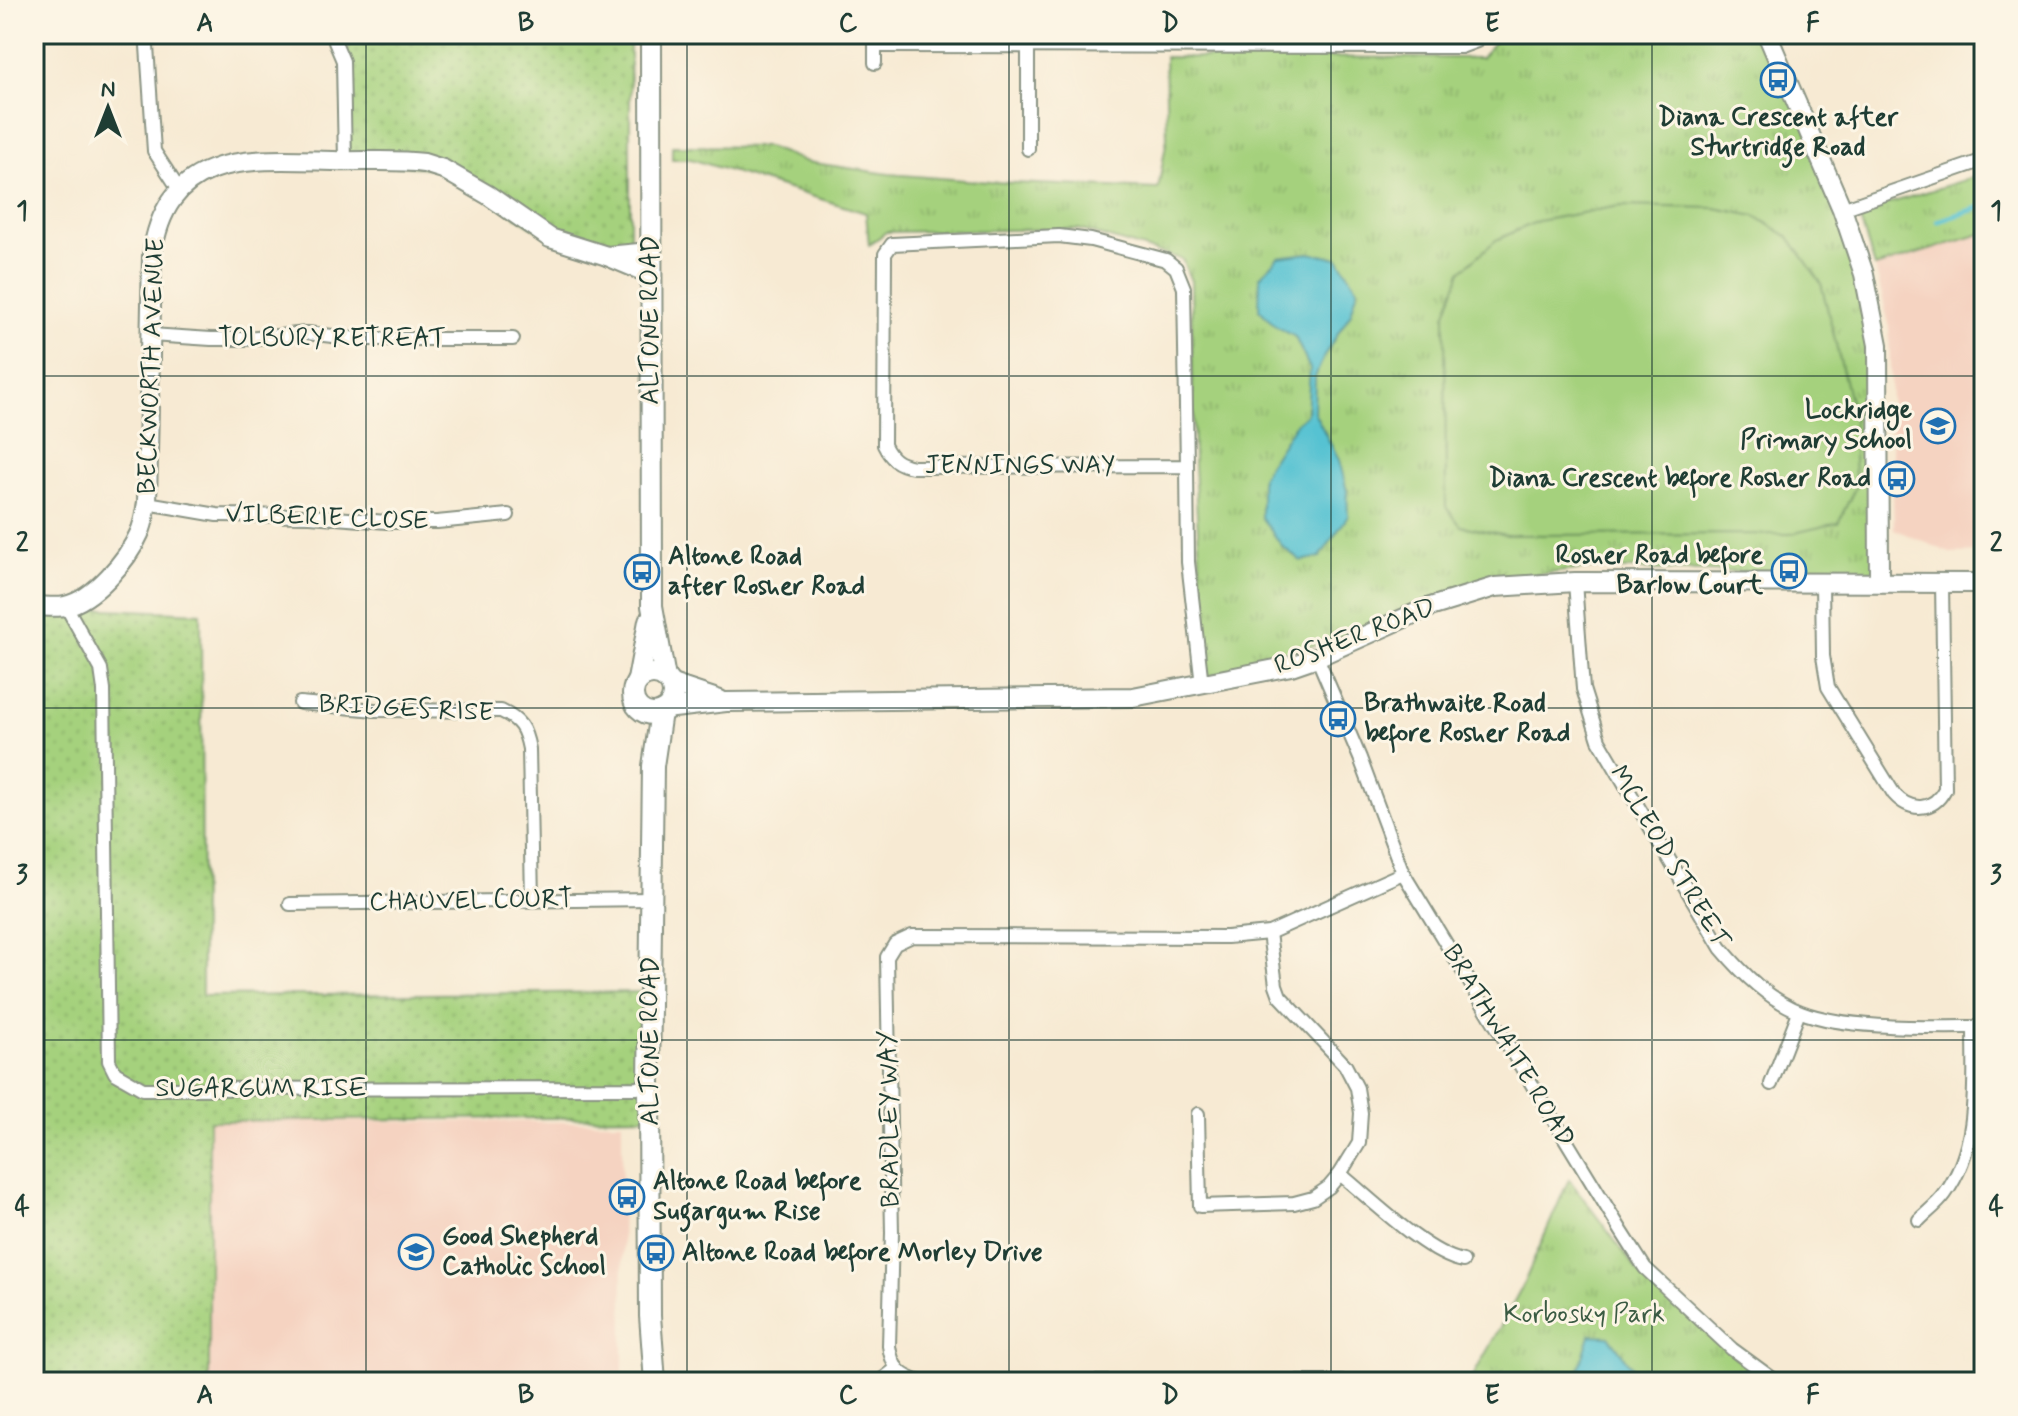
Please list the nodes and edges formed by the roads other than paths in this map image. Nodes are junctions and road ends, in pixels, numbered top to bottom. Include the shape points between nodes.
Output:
1 (651, 34) edge
2 (1480, 34) edge
3 (1767, 34) edge
4 (875, 40) edge
5 (335, 42) dead end
6 (147, 46) dead end
7 (1028, 46) junction
8 (875, 63) dead end
9 (1028, 149) dead end
10 (1984, 160) edge
11 (345, 161) junction
12 (180, 191) junction
13 (1842, 209) junction
14 (650, 252) junction
15 (607, 256) junction
16 (650, 274) junction
17 (151, 335) junction
18 (513, 339) dead end
19 (1187, 466) junction
20 (147, 503) junction
21 (508, 515) dead end
22 (1879, 581) junction
23 (1575, 582) junction
24 (1822, 582) junction
25 (1942, 583) junction
26 (1984, 583) edge
27 (34, 606) edge
28 (66, 606) junction
29 (652, 606) junction
30 (1317, 657) junction
31 (638, 680) junction
32 (667, 681) junction
33 (1202, 685) junction
34 (726, 702) junction
35 (300, 703) dead end
36 (638, 707) junction
37 (663, 710) junction
38 (653, 766) junction
39 (1403, 873) junction
40 (652, 899) junction
41 (532, 900) junction
42 (290, 904) dead end
43 (1269, 933) junction
44 (1799, 1012) junction
45 (1979, 1027) edge
46 (1771, 1084) dead end
47 (649, 1085) junction
48 (1198, 1114) dead end
49 (1340, 1174) junction
50 (1919, 1220) dead end
51 (1463, 1261) dead end
52 (650, 1316) junction
53 (897, 1368) junction
54 (645, 1382) edge
55 (655, 1382) edge
56 (879, 1382) edge
57 (1339, 1382) edge
58 (1777, 1382) edge

1 - 14 main road, ALTONE ROAD
2 - 7 street via 1477,41 1461,47
3 - 13 street
4 - 7 street
4 - 8 street
5 - 11 street via 343,61
6 - 12 street via 154,151
7 - 9 street
10 - 13 street
11 - 12 street, BECKWORTH AVENUE via 232,163 203,173
11 - 15 street, BECKWORTH AVENUE via 405,160 443,169 550,238
12 - 17 street, BECKWORTH AVENUE via 155,232
13 - 22 street via 1864,274 1878,345
14 - 15 street, BECKWORTH AVENUE
14 - 16 main road, ALTONE ROAD
15 - 16 street, BECKWORTH AVENUE
16 - 29 main road, ALTONE ROAD
17 - 18 street, TOLBURY RETREAT
17 - 20 street, BECKWORTH AVENUE
19 - 19 street, JENNINGS WAY via 899,464 884,445 885,254 892,244 1059,236 1166,260 1176,268 1184,288
19 - 33 street, JENNINGS WAY via 1188,562
20 - 21 street, VILBERIE CLOSE via 217,515 387,522
20 - 28 street, BECKWORTH AVENUE via 141,531 126,557 106,580
22 - 24 street, ROSHER ROAD
22 - 25 street, ROSHER ROAD
23 - 24 street, ROSHER ROAD
23 - 30 street, ROSHER ROAD via 1495,587 1427,608
23 - 44 street, MCLEOD STREET via 1583,689 1599,740 1721,948 1761,990
24 - 25 street via 1828,687 1894,794 1910,807 1921,808 1945,789
25 - 26 street, ROSHER ROAD
27 - 28 street
28 - 47 street, SUGARGUM RISE via 101,669 104,690 109,1061 115,1073 143,1089
29 - 31 main road, ALTONE ROAD
29 - 32 main road, ALTONE ROAD
30 - 33 street, ROSHER ROAD
30 - 39 street, BRATHWAITE ROAD
31 - 32 main road via 652,674
31 - 36 main road via 633,693
32 - 34 street, ROSHER ROAD
32 - 37 main road via 672,697
33 - 34 street, ROSHER ROAD via 1105,698
34 - 37 street, ROSHER ROAD
35 - 41 street, BRIDGES RISE via 375,710 501,711 517,718 529,749
36 - 37 main road via 651,713
36 - 38 main road, ALTONE ROAD
37 - 38 main road, ALTONE ROAD
38 - 40 main road, ALTONE ROAD
39 - 43 street, BRADLEY WAY
39 - 58 street, BRATHWAITE ROAD via 1645,1268 1732,1349
40 - 41 street, CHAUVEL COURT
40 - 47 main road, ALTONE ROAD
41 - 42 street, CHAUVEL COURT
43 - 49 street via 1280,996 1345,1065 1357,1088 1359,1143
43 - 53 street, BRADLEY WAY via 912,936 895,944 887,957 889,1346
44 - 45 street, MCLEOD STREET via 1859,1023
44 - 46 street
45 - 50 street via 1970,1136 1945,1194
47 - 52 main road, ALTONE ROAD
48 - 49 street via 1200,1206 1294,1203 1313,1198
49 - 51 street via 1431,1248
52 - 54 main road, ALTONE ROAD
52 - 55 main road, ALTONE ROAD
53 - 56 street
53 - 57 street via 907,1379 922,1382

